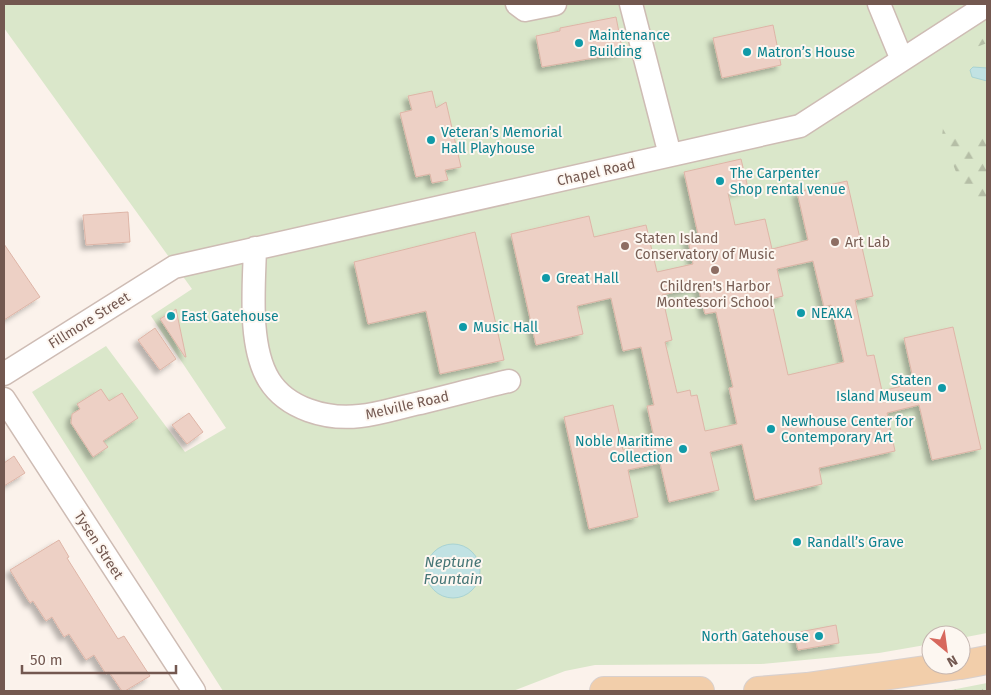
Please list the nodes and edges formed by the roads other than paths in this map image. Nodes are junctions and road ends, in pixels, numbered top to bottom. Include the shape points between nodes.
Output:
1 (517, 4) edge
2 (554, 4) edge
3 (632, 4) edge
4 (879, 4) edge
5 (987, 5) edge
6 (902, 60) junction
7 (670, 155) junction
8 (255, 248) junction
9 (174, 267) joint
10 (4, 374) edge
11 (509, 381) dead end
12 (4, 399) edge
13 (987, 660) edge
14 (971, 663) edge
15 (921, 671) edge
16 (194, 691) edge
17 (604, 691) edge
18 (700, 691) edge
19 (758, 691) edge

1 - 2 street via 525,10
3 - 7 street
4 - 6 street
5 - 6 street, Chapel Road
6 - 7 street, Chapel Road via 800,126
7 - 8 street, Chapel Road
8 - 9 street, Chapel Road
8 - 11 street, Melville Road via 253,300 258,347 269,380 297,406 314,412 359,416
9 - 10 street, Fillmore Street
12 - 16 street, Tysen Street
13 - 14 main road
15 - 19 main road via 853,682
17 - 18 main road

